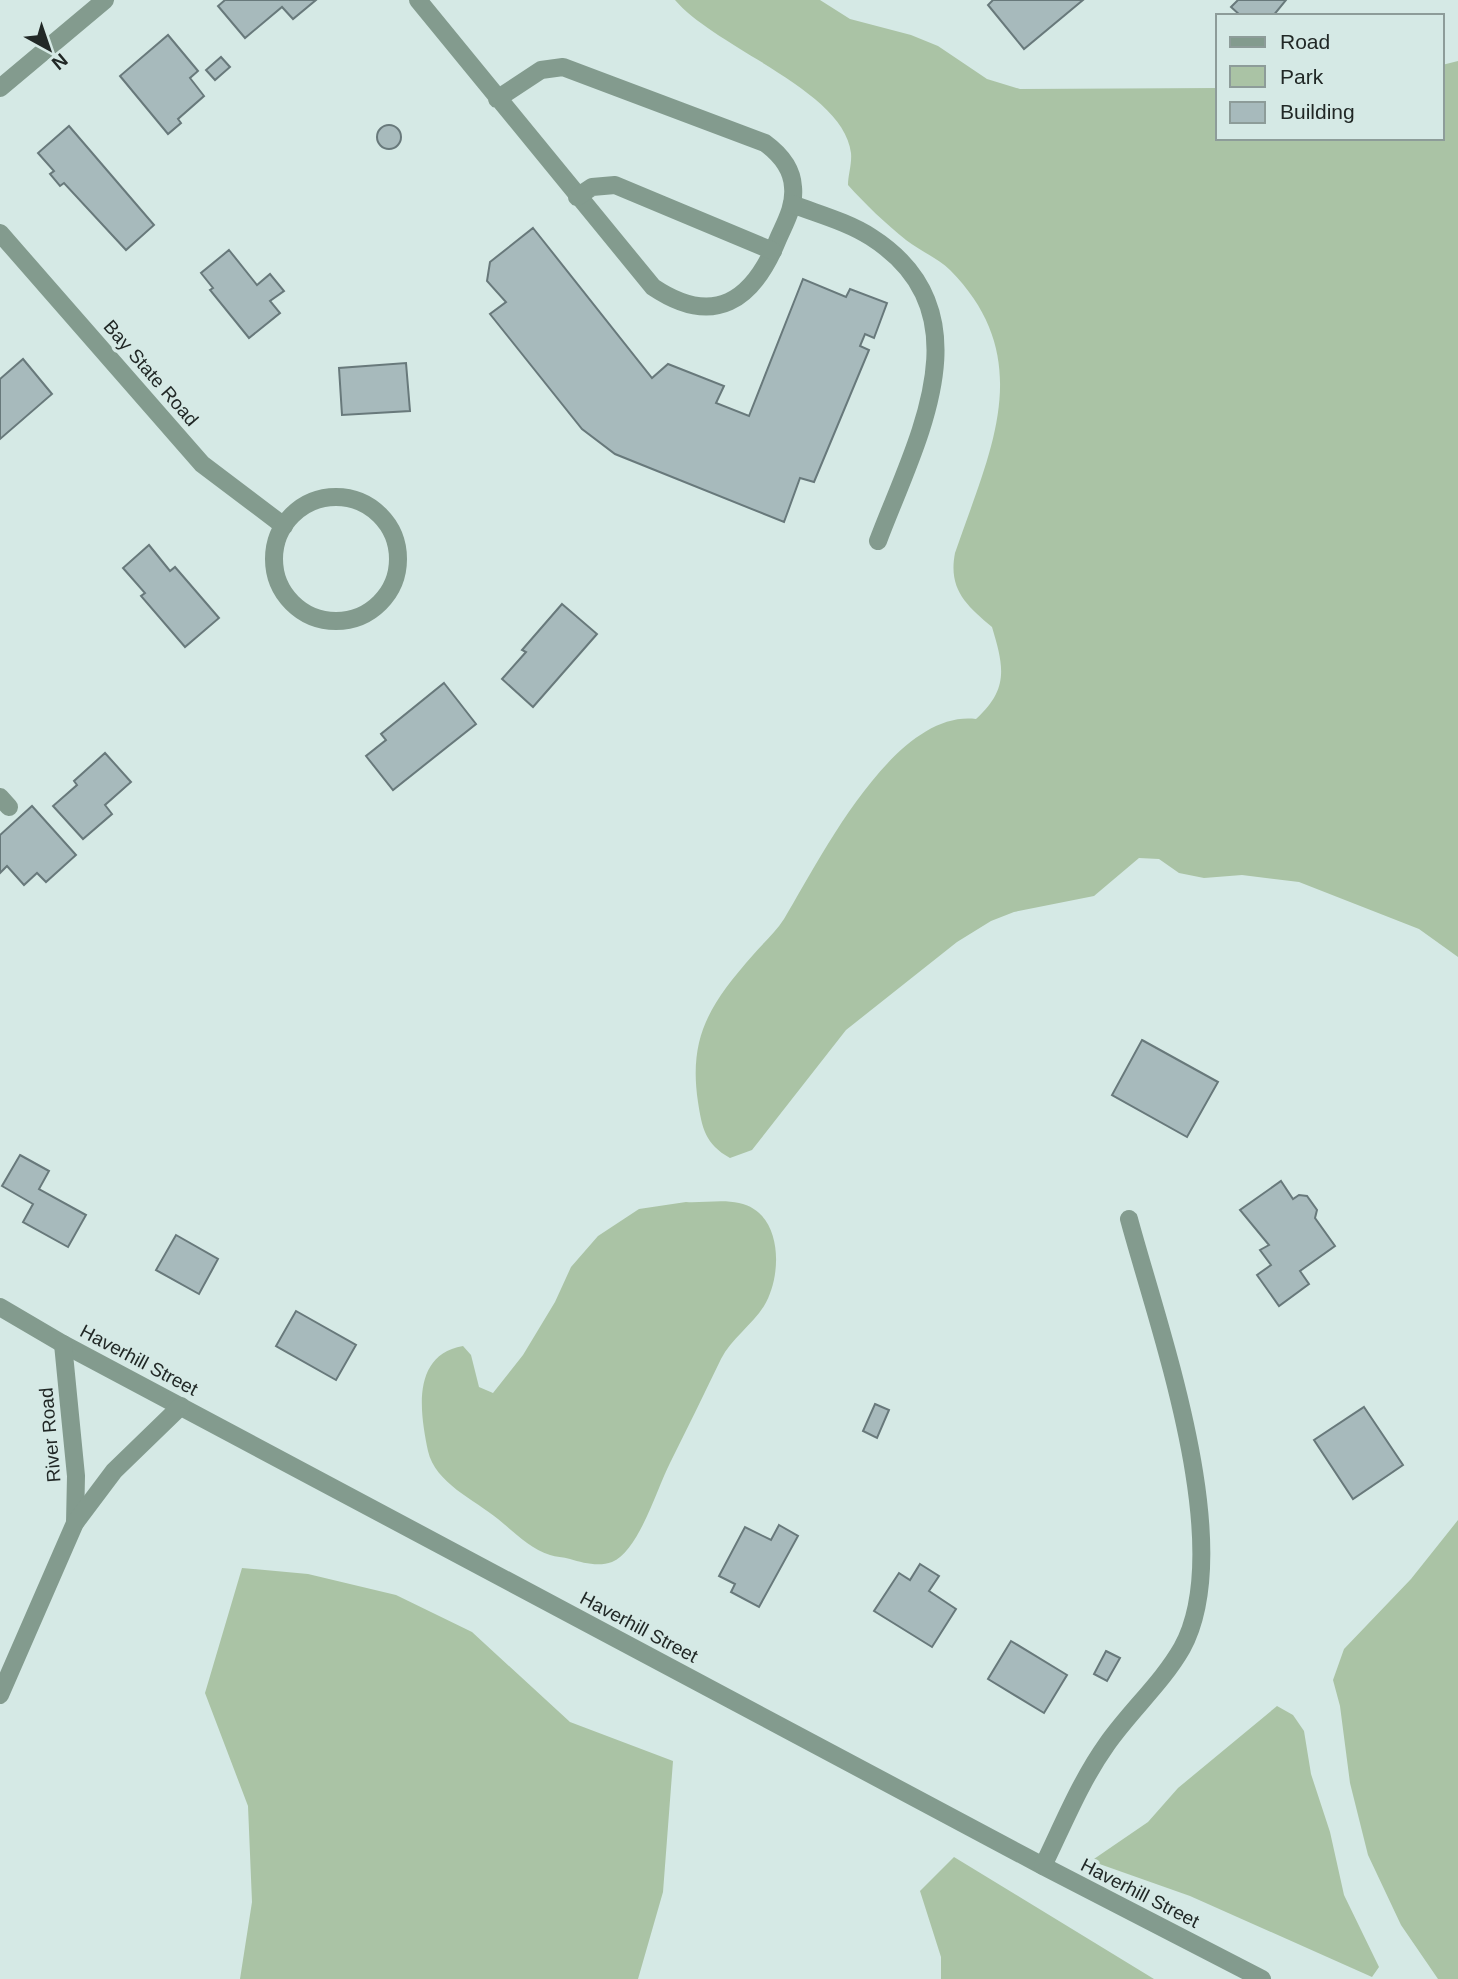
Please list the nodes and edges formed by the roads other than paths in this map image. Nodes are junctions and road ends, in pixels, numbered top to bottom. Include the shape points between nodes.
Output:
1 (105, 0) edge
2 (418, 0) edge
3 (0, 88) edge
4 (497, 99) junction
5 (577, 197) junction
6 (792, 204) junction
7 (0, 233) edge
8 (773, 251) junction
9 (284, 526) junction
10 (878, 541) dead end
11 (1129, 1219) dead end
12 (0, 1307) edge
13 (63, 1344) junction
14 (181, 1406) junction
15 (75, 1523) junction
16 (0, 1695) edge
17 (1043, 1866) junction
18 (1262, 1979) edge

1 - 3 street
2 - 4 street
4 - 5 street
4 - 6 street via 541,70 569,69 765,143 789,170
5 - 8 street via 598,185 615,185
5 - 8 street via 653,287 697,306 737,299
6 - 8 street
6 - 10 street via 886,247 915,278 933,317 935,381
7 - 9 street, Bay State Road via 202,464
9 - 9 street via 275,548 276,573 285,595 303,612 325,620 350,620 372,610 389,592 397,569 397,545 387,523 370,506 347,497 323,498 300,508
11 - 17 street via 1175,1387 1198,1495 1201,1592 1182,1648 1090,1769
12 - 13 street, Haverhill Street
13 - 14 street, Haverhill Street
13 - 15 street, River Road via 76,1476
14 - 15 street, River Road via 114,1471
14 - 17 street, Haverhill Street
15 - 16 street, River Road
17 - 18 street, Haverhill Street

